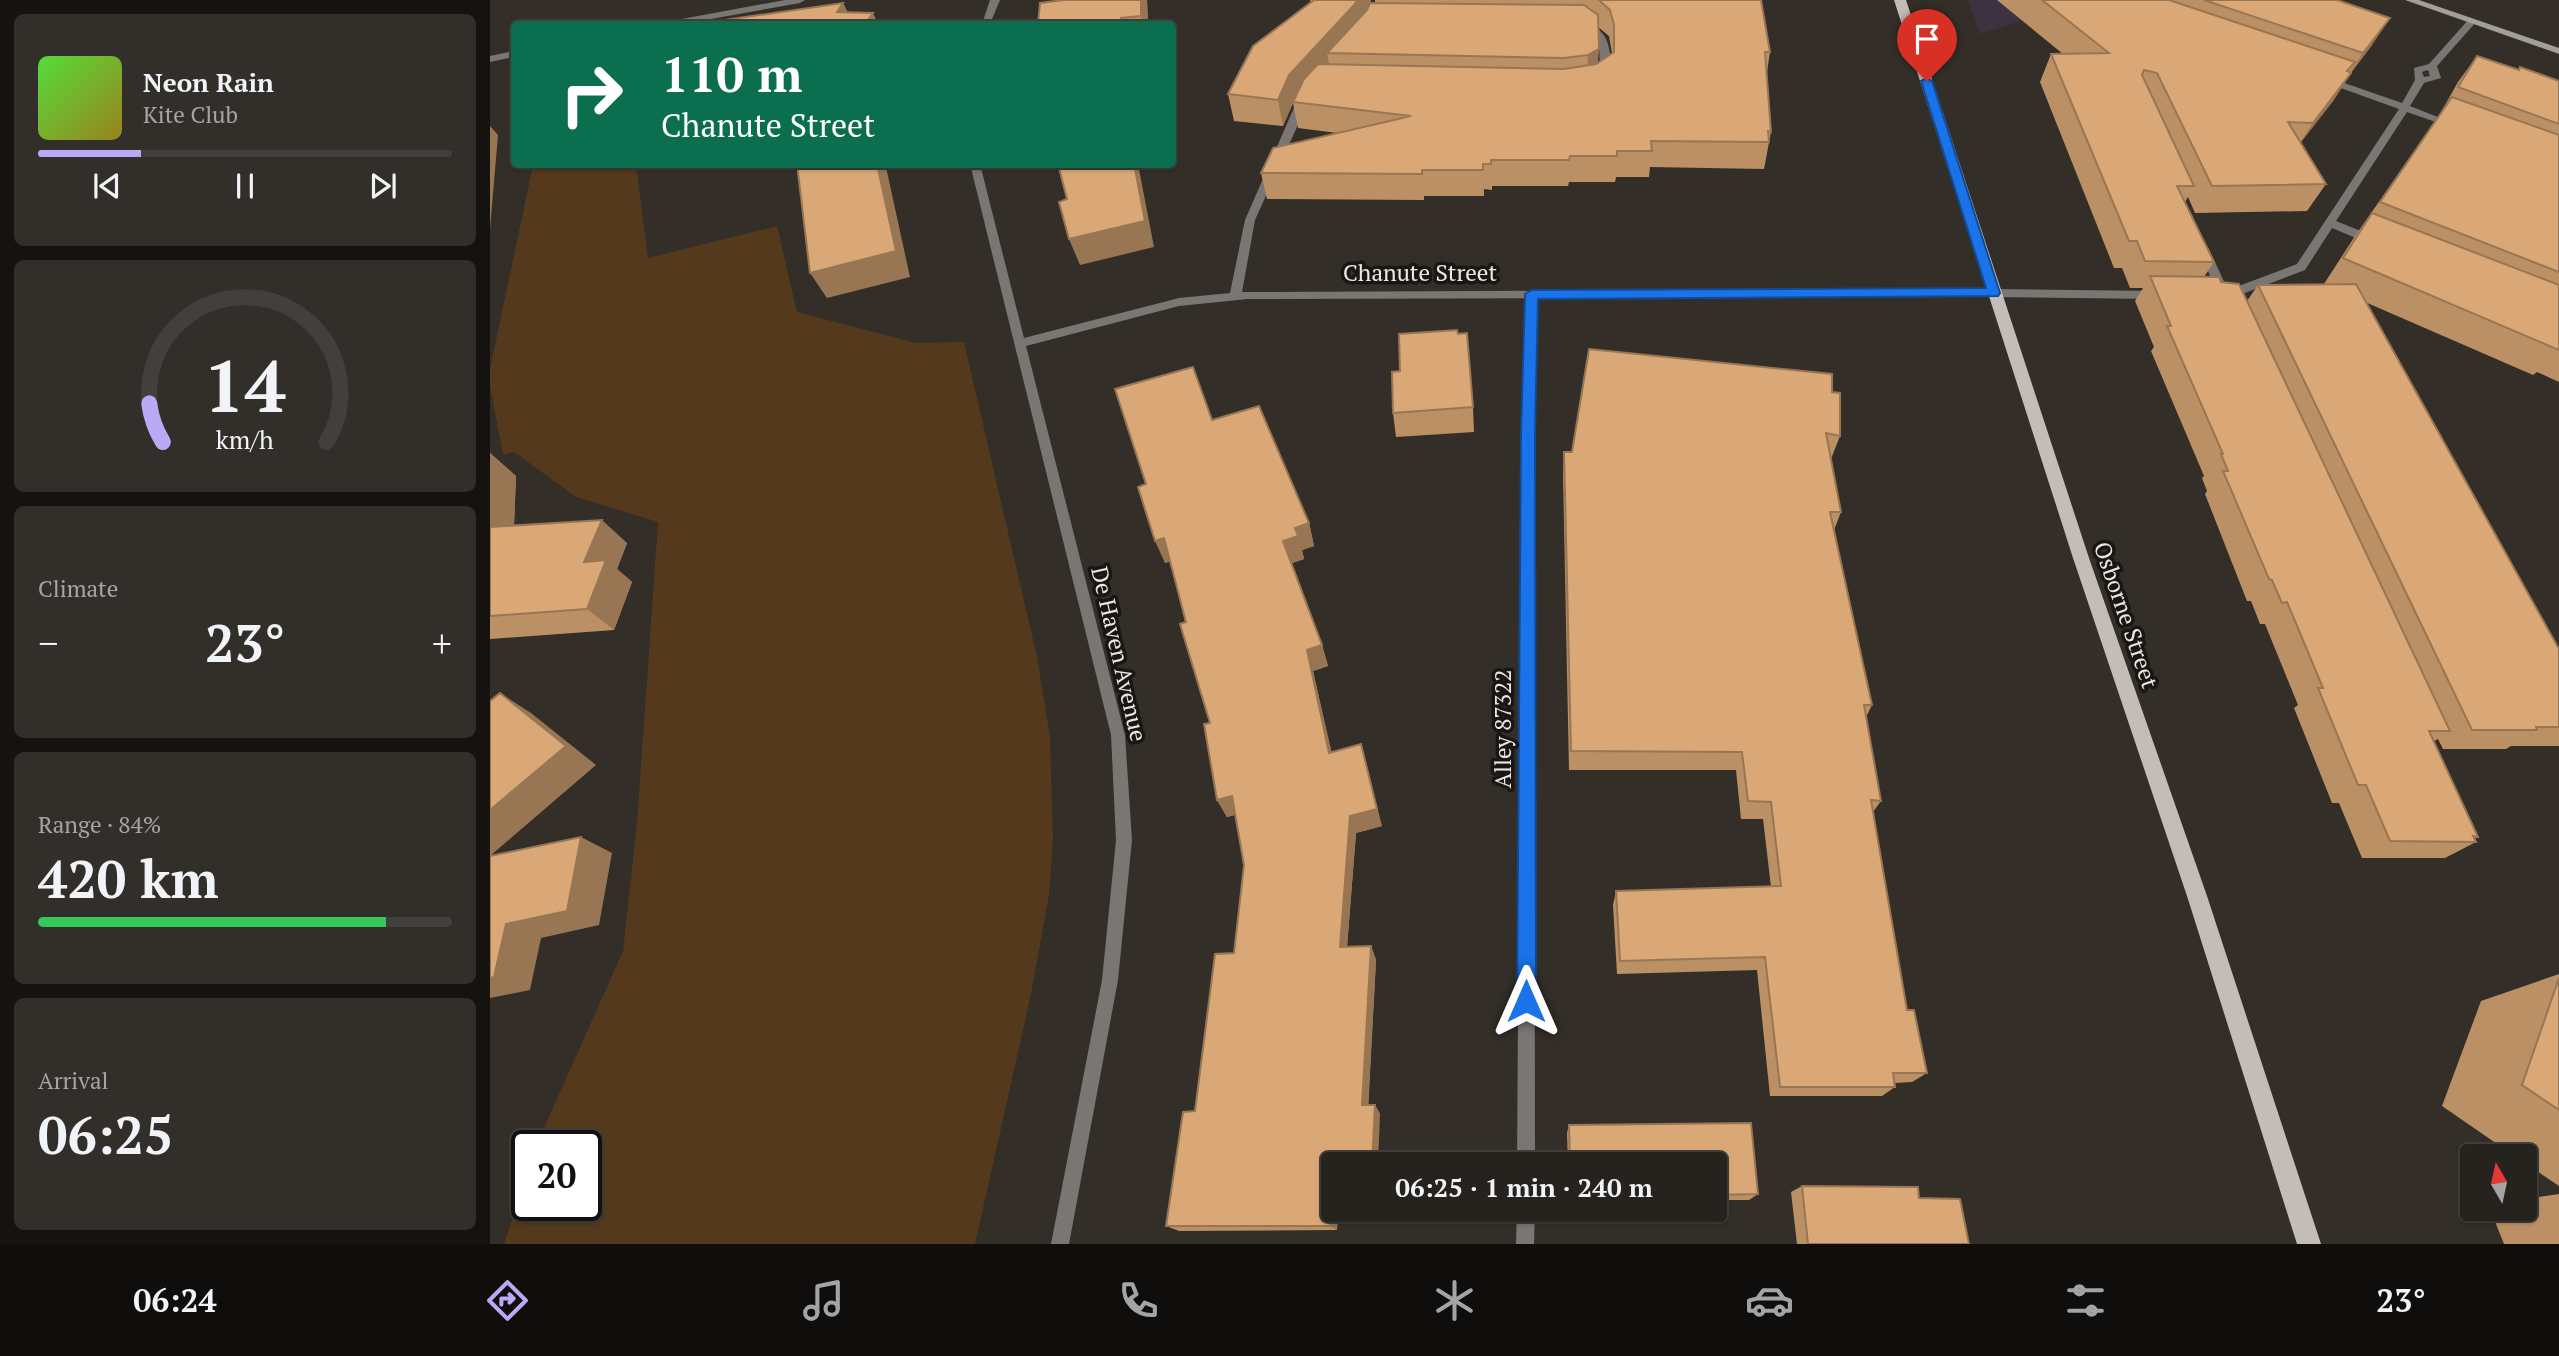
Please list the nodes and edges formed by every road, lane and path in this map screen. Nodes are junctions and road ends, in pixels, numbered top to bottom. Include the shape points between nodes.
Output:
1 (800, 0) edge
2 (995, 0) edge
3 (1900, 0) edge
4 (2410, 0) edge
5 (687, 21) edge
6 (987, 21) edge
7 (2472, 21) junction
8 (1571, 26) edge
9 (2559, 51) edge
10 (511, 55) edge
11 (490, 59) edge
12 (2316, 76) edge
13 (1600, 83) edge
14 (1317, 85) edge
15 (2405, 107) junction
16 (2469, 131) edge
17 (976, 168) edge
18 (2330, 223) junction
19 (2197, 235) edge
20 (2381, 243) edge
21 (1994, 293) junction
22 (1532, 294) junction
23 (2174, 295) edge
24 (1235, 296) junction
25 (1021, 343) junction
26 (1526, 1152) edge
27 (1526, 1222) edge
28 (1060, 1244) edge
29 (1525, 1244) edge
30 (2309, 1244) edge

1 - 5 street
2 - 6 street
3 - 21 main road, Osborne Street
4 - 7 main road
7 - 9 main road
7 - 15 street via 2432,66 2436,78 2420,80
8 - 13 street via 1585,26 1604,40 1605,78
10 - 11 street
12 - 15 street
14 - 24 street via 1301,103 1250,220
15 - 16 street
15 - 18 street
17 - 25 street, De Haven Avenue
18 - 19 street via 2301,267 2223,300
18 - 20 street
21 - 22 street, Chanute Street
21 - 23 street, Chanute Street
21 - 30 main road, Osborne Street
22 - 24 street, Chanute Street
22 - 26 street, Alley 87322
24 - 25 street, Chanute Street via 1179,302
25 - 28 street, De Haven Avenue via 1118,736 1124,840 1110,980
27 - 29 street

